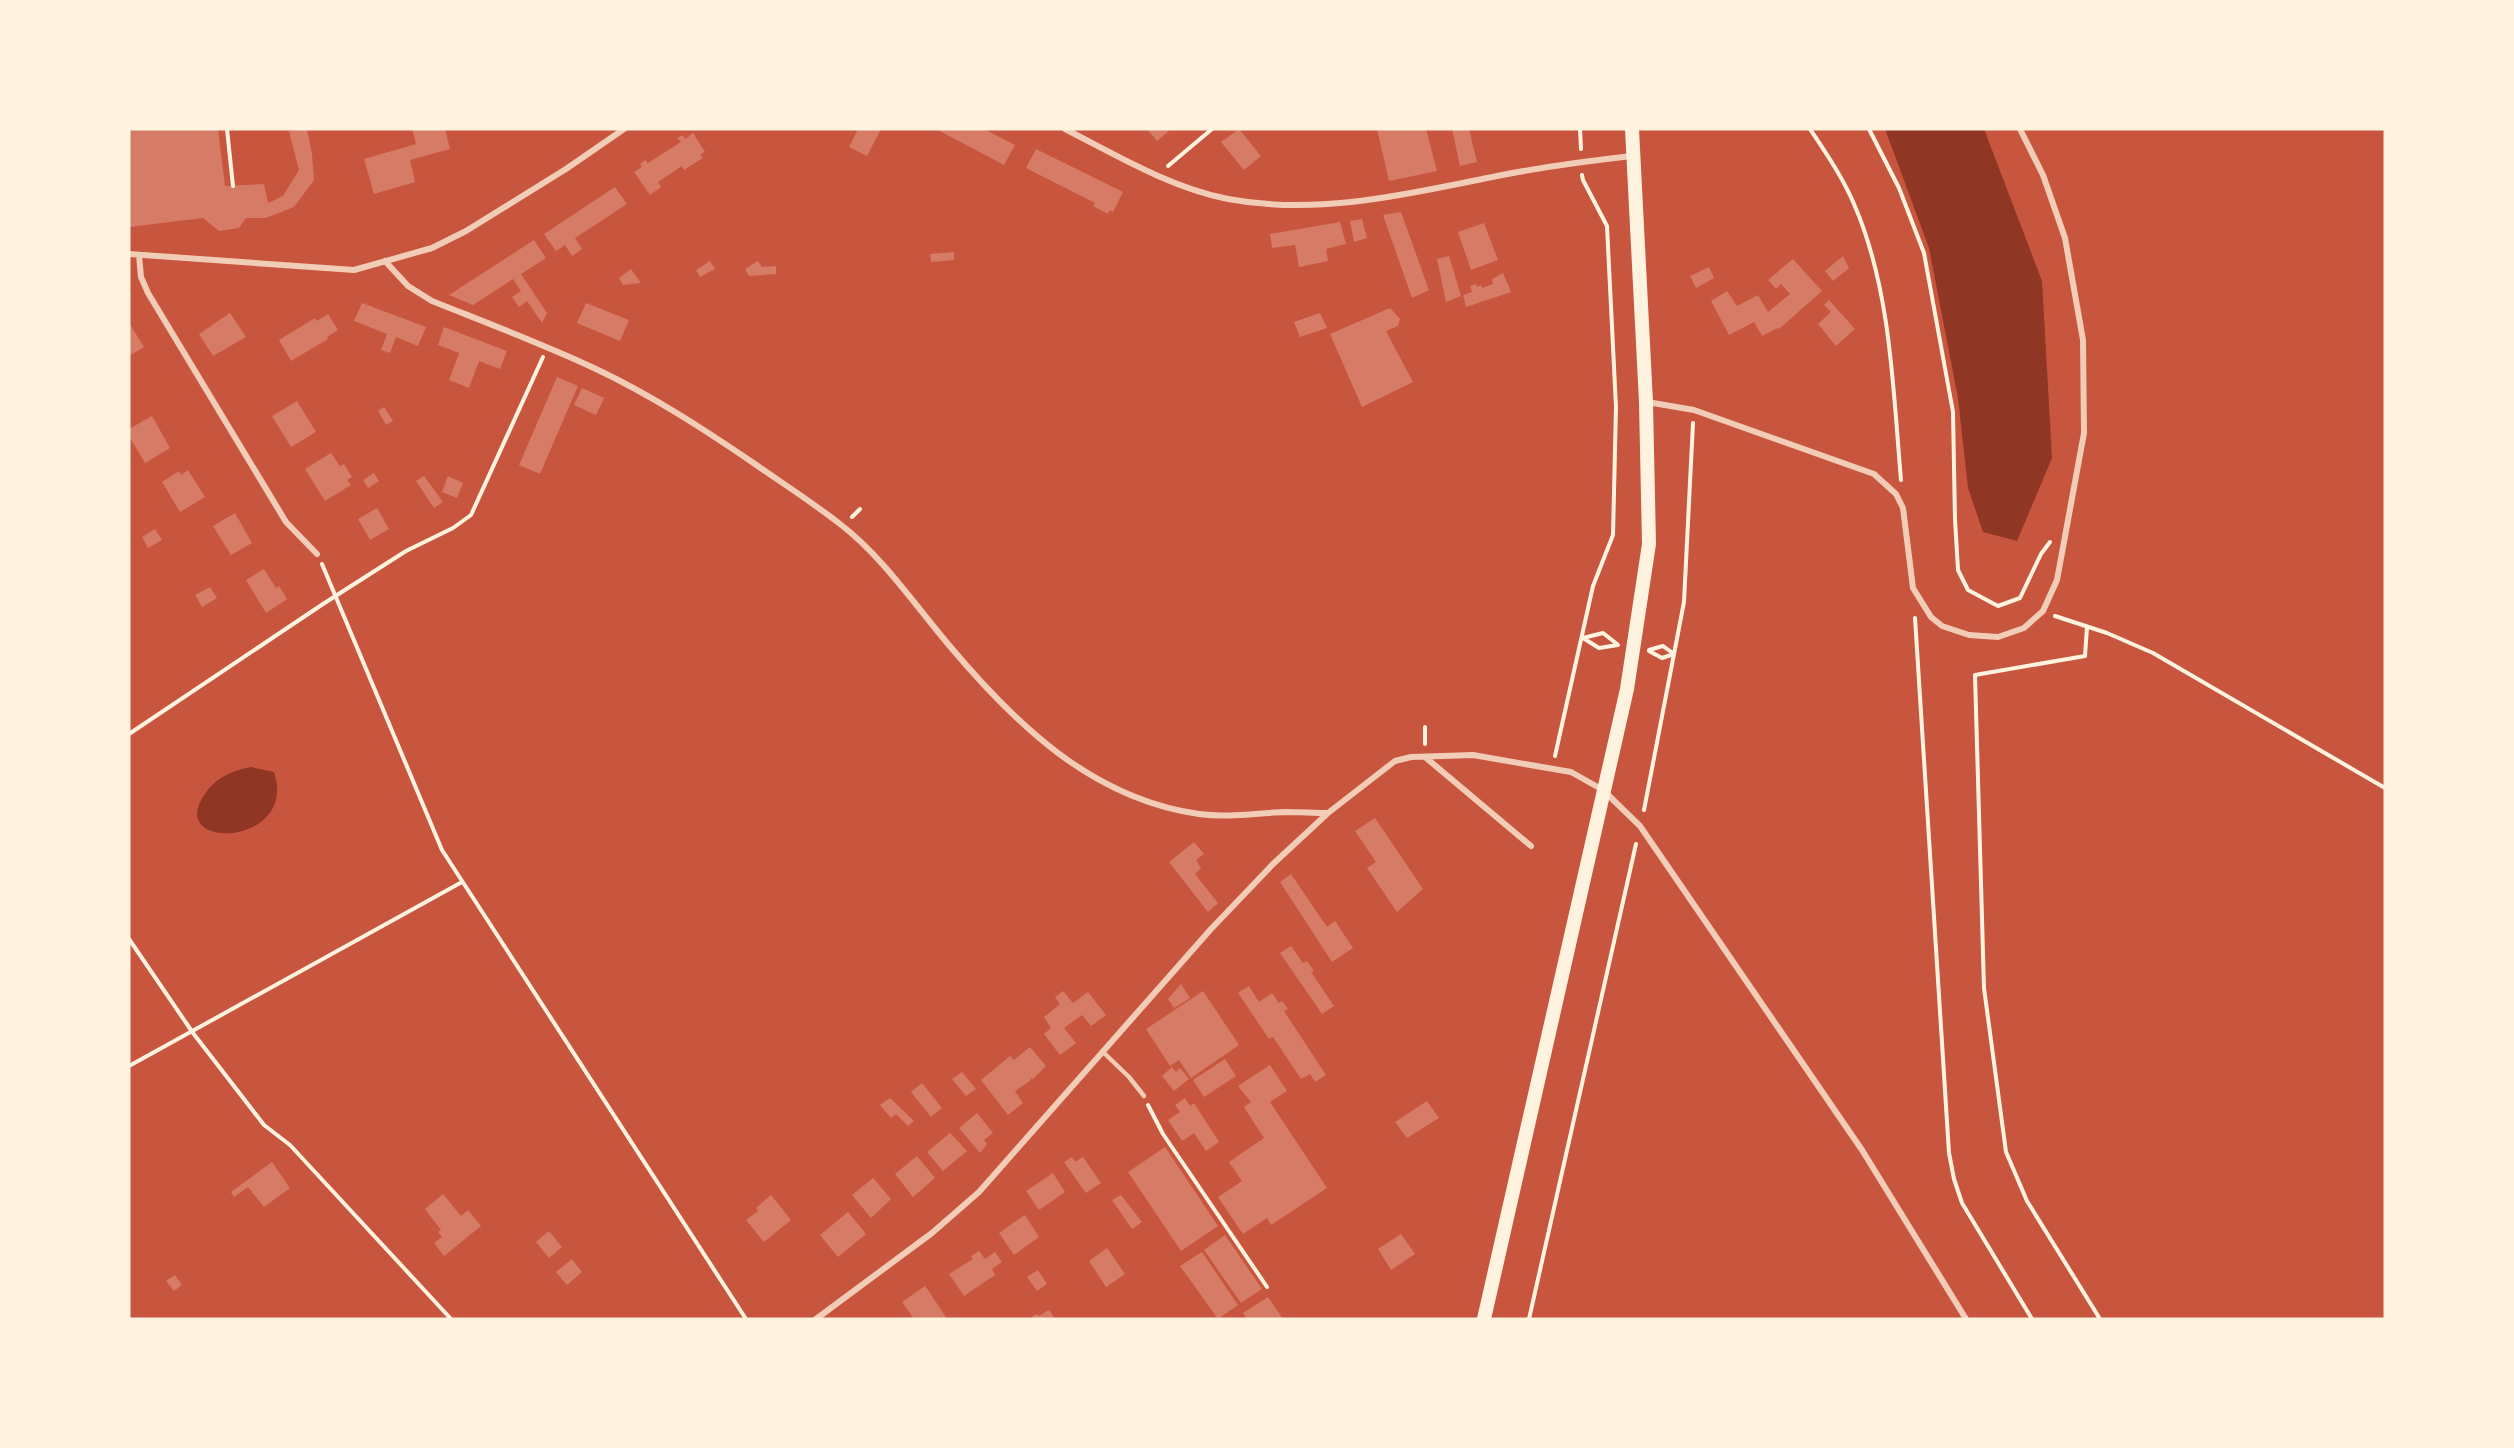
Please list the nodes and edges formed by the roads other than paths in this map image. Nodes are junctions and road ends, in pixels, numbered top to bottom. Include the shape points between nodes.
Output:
1 (624, 129) edge
2 (1065, 129) edge
3 (1632, 129) edge
4 (2020, 129) edge
5 (1632, 156) junction
6 (129, 254) edge
7 (139, 255) junction
8 (384, 261) junction
9 (1646, 402) junction
10 (317, 554) road end
11 (1425, 757) junction
12 (1603, 790) junction
13 (1328, 813) junction
14 (1531, 846) dead end
15 (1103, 1052) junction
16 (1144, 1096) road end
17 (816, 1319) edge
18 (1484, 1319) edge
19 (1966, 1319) edge

1 - 8 street via 466,231 432,248
2 - 5 street via 1156,176 1226,199 1287,206 1360,202
3 - 5 main road
4 - 9 street via 2043,175 2066,238 2083,340 2084,433 2056,580 2043,612 2025,628 1998,637 1969,635 1930,618 1913,588 1903,508 1896,494 1874,474 1694,410
5 - 9 main road
6 - 7 street
7 - 8 street via 354,270
7 - 10 street via 141,277 148,293 286,522
8 - 13 street via 408,286 432,301 596,369 658,401 843,526 993,694 1061,757 1095,779 1163,807 1200,814 1242,817 1284,812
9 - 12 main road via 1648,544 1627,689
11 - 12 street via 1473,755 1571,772
11 - 13 street via 1395,761
11 - 14 street
12 - 18 main road
12 - 19 street via 1640,826 1862,1150
13 - 15 street via 1273,864
15 - 16 lane
15 - 17 street via 957,1213

